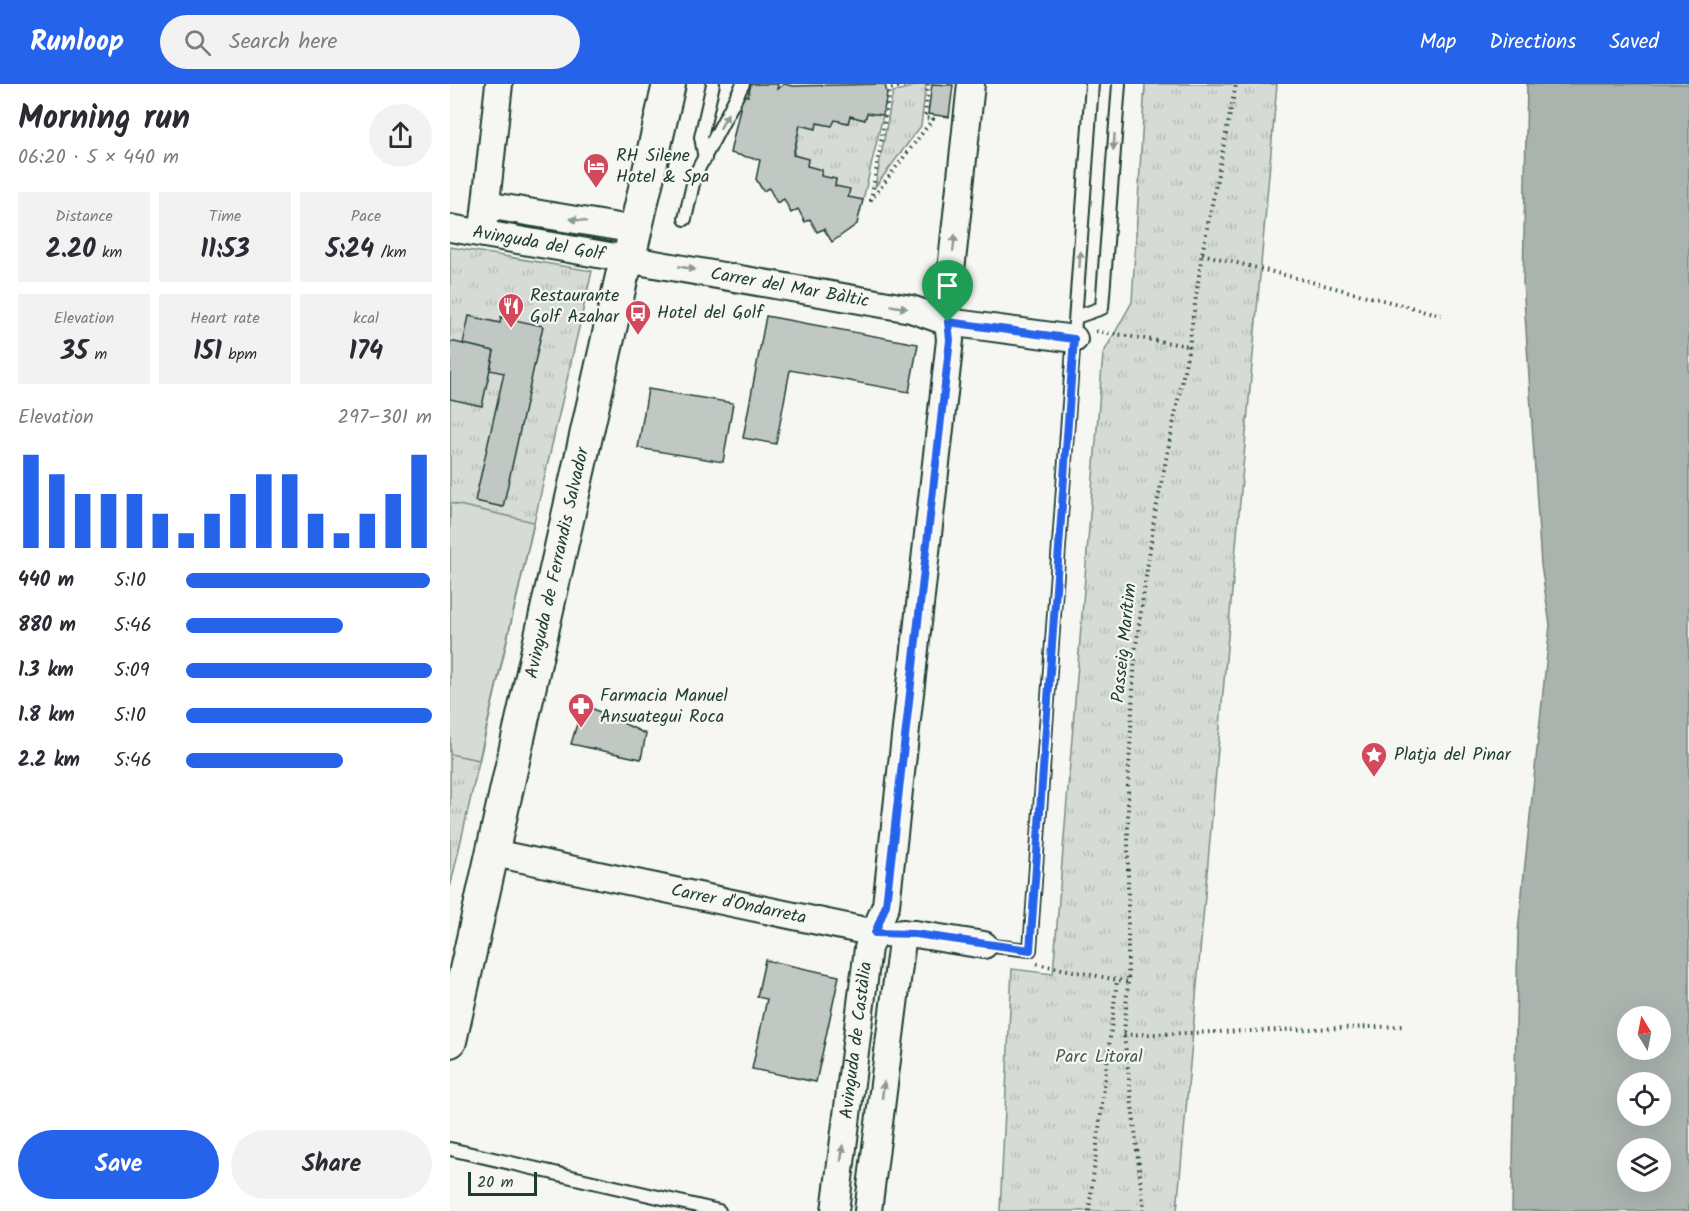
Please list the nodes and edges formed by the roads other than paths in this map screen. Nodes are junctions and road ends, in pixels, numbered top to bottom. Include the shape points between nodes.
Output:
1 (499, 84) edge
2 (669, 84) edge
3 (713, 84) edge
4 (743, 84) edge
5 (971, 84) edge
6 (1092, 84) edge
7 (1119, 84) edge
8 (705, 159) junction
9 (486, 205) junction
10 (685, 219) dead end
11 (450, 228) edge
12 (483, 233) junction
13 (632, 244) junction
14 (948, 322) junction
15 (1075, 328) junction
16 (494, 853) junction
17 (875, 933) junction
18 (903, 933) junction
19 (984, 945) joint
20 (450, 1041) edge
21 (450, 1149) edge
22 (719, 1211) edge
23 (835, 1211) edge
24 (868, 1211) edge

1 - 9 street
2 - 13 street, Avinguda de Ferrandis Salvador
3 - 8 lane via 701,137
8 -> 4 lane
14 -> 5 street, Avinguda de Castàlia
15 -> 6 lane
7 -> 15 lane via 1102,308
8 - 10 lane via 695,175
9 - 12 street
13 -> 9 street, Avinguda del Golf
11 - 12 street, Avinguda del Golf
12 - 13 street, Avinguda del Golf
13 -> 14 street, Carrer del Mar Bàltic via 910,309
13 - 16 street, Avinguda de Ferrandis Salvador
14 - 15 street, Carrer del Mar Bàltic
14 - 17 street, Avinguda de Castàlia via 950,340 886,905
15 - 19 lane via 1030,950
16 - 17 street, Carrer d'Ondarreta
16 - 20 street, Avinguda de Ferrandis Salvador
17 - 18 street, Carrer d'Ondarreta
23 -> 17 street, Avinguda de Castàlia via 868,948
18 - 19 street, Carrer d'Ondarreta
24 -> 18 street, Avinguda de Castàlia
21 - 22 lane

